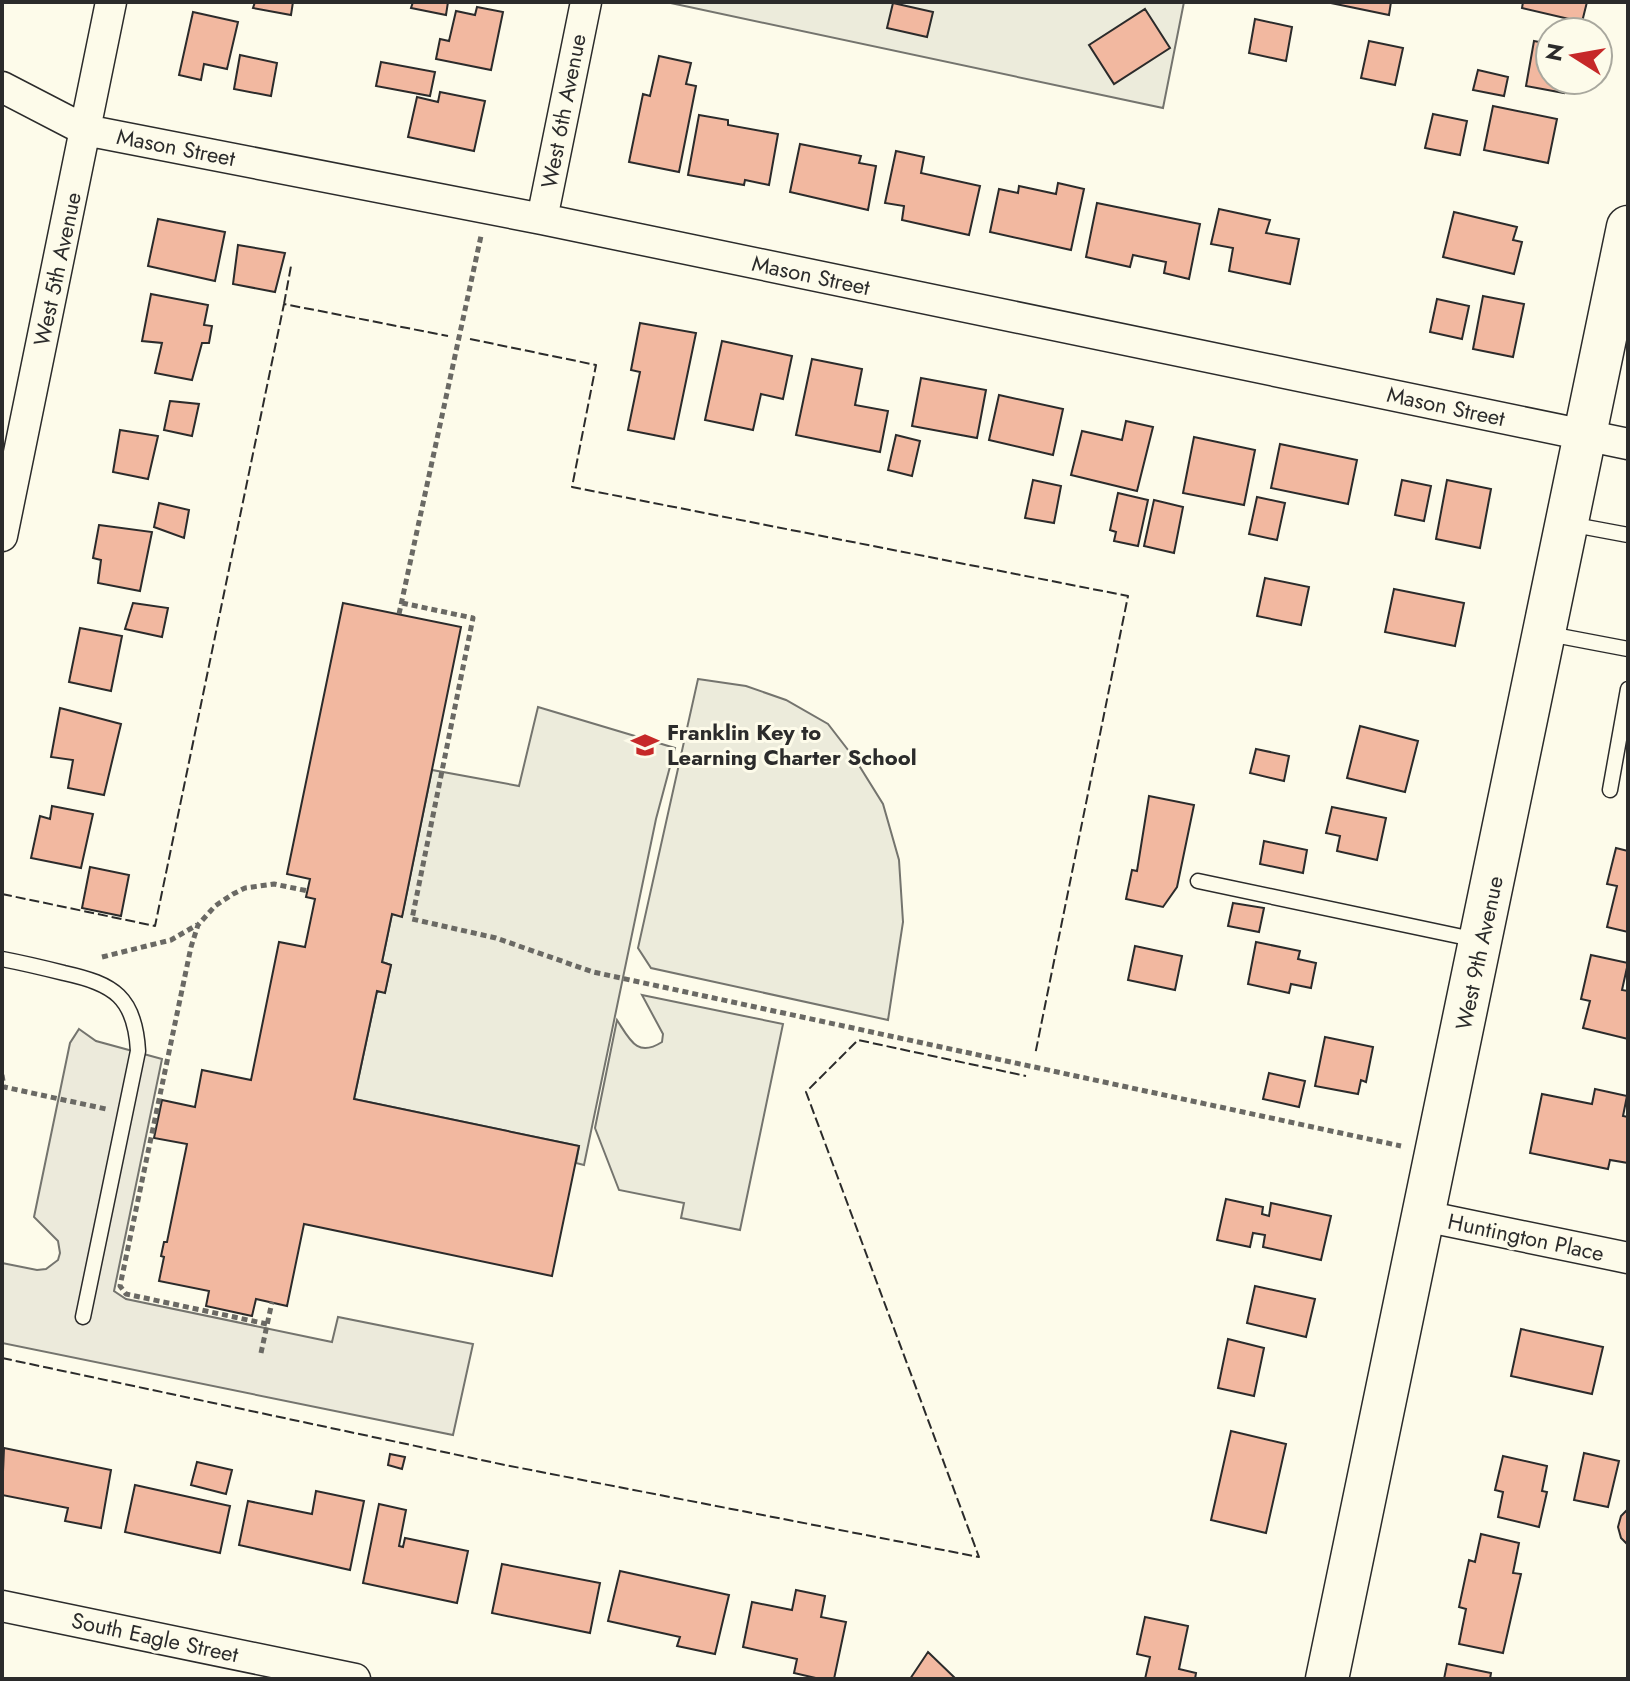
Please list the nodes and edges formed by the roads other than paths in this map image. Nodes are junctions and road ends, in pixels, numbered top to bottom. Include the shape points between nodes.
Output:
1 (111, 2) edge
2 (586, 2) edge
3 (2, 87) edge
4 (85, 130) junction
5 (542, 219) junction
6 (1628, 227) edge
7 (1586, 435) junction
8 (1628, 444) edge
9 (1566, 524) junction
10 (1628, 535) edge
11 (2, 536) edge
12 (1544, 634) junction
13 (1628, 649) edge
14 (1628, 689) edge
15 (1610, 790) dead end
16 (1198, 881) dead end
17 (1482, 941) junction
18 (2, 959) edge
19 (1424, 1216) junction
20 (1628, 1258) edge
21 (83, 1317) dead end
22 (2, 1606) edge
23 (299, 1673) edge
24 (355, 1679) edge
25 (1327, 1679) edge

1 - 4 street, West 5th Avenue
2 - 5 street, West 6th Avenue
3 - 4 street, Mason Street
4 - 5 street, Mason Street
4 - 11 street, West 5th Avenue
5 - 7 street, Mason Street
6 - 7 main road, West 9th Avenue
7 - 8 street, Mason Street
7 - 9 main road, West 9th Avenue
9 - 10 lane
9 - 12 main road, West 9th Avenue
12 - 13 lane
12 - 17 main road, West 9th Avenue
14 - 15 lane
16 - 17 lane
17 - 19 main road, West 9th Avenue
18 - 21 lane via 94,979 112,988 127,1004 137,1028 138,1051
19 - 20 street, Huntington Place
19 - 25 main road, West 9th Avenue
22 - 23 street, South Eagle Street
23 - 24 street, South Eagle Street

